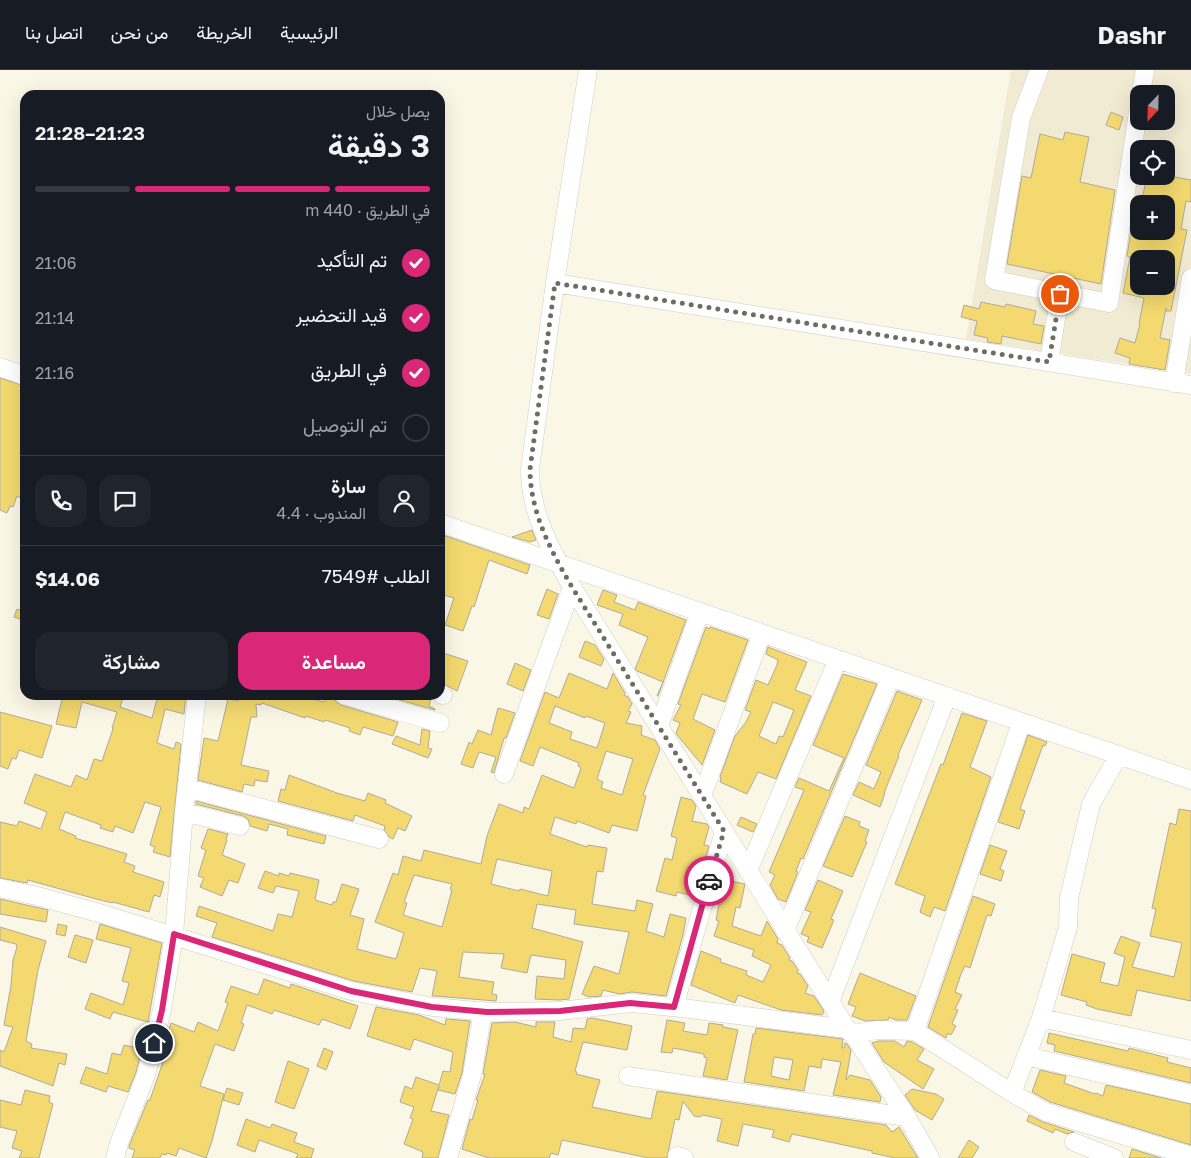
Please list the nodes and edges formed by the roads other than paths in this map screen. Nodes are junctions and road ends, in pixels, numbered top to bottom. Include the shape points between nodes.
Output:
1 (588, 70) edge
2 (1038, 70) edge
3 (1145, 70) edge
4 (1142, 85) edge
5 (1135, 130) edge
6 (1191, 278) edge
7 (555, 283) junction
8 (1060, 294) junction
9 (1049, 362) junction
10 (0, 367) edge
11 (20, 374) edge
12 (1183, 384) edge
13 (445, 525) edge
14 (559, 564) junction
15 (572, 587) junction
16 (700, 612) junction
17 (762, 633) junction
18 (838, 659) junction
19 (891, 678) junction
20 (947, 696) junction
21 (196, 700) edge
22 (361, 700) edge
23 (440, 723) dead end
24 (1021, 723) junction
25 (659, 726) junction
26 (1119, 756) junction
27 (504, 774) dead end
28 (1191, 780) edge
29 (187, 788) junction
30 (702, 796) junction
31 (184, 812) junction
32 (240, 826) dead end
33 (724, 831) junction
34 (379, 839) dead end
35 (748, 871) junction
36 (0, 888) edge
37 (785, 931) junction
38 (174, 934) junction
39 (830, 1002) junction
40 (674, 1007) junction
41 (483, 1012) junction
42 (1041, 1018) junction
43 (850, 1032) junction
44 (915, 1032) junction
45 (1191, 1050) edge
46 (1026, 1056) junction
47 (628, 1076) dead end
48 (1012, 1093) junction
49 (1191, 1094) edge
50 (907, 1117) junction
51 (1074, 1142) dead end
52 (1190, 1157) edge
53 (115, 1158) edge
54 (448, 1158) edge
55 (930, 1158) edge
56 (1114, 1158) edge

1 - 7 street
2 - 8 street via 1021,118 994,280
3 - 4 street
5 - 8 street via 1109,303
6 - 12 street
7 - 9 street
7 - 14 street via 530,488 536,513
8 - 9 street
9 - 12 street
10 - 11 street
13 - 14 street
14 - 15 street
14 - 16 street
15 - 25 street
15 - 27 street
16 - 17 street
16 - 25 street
17 - 18 street
17 - 30 street
18 - 19 street
18 - 35 street
19 - 20 street
19 - 37 street
20 - 24 street
20 - 39 street
21 - 29 street
22 - 23 street
24 - 26 street
24 - 44 street
25 - 30 street
26 - 28 street
26 - 42 street via 1091,804 1069,898 1068,927
29 - 31 street
29 - 34 street
30 - 33 street
31 - 32 street
31 - 38 street
33 - 35 street
33 - 40 street
35 - 37 street
36 - 38 street
37 - 39 street
38 - 41 street via 351,991 432,1007
38 - 53 street via 162,1010 146,1076
39 - 43 street
40 - 41 street via 630,1003 560,1011
40 - 43 street
41 - 54 street via 472,1075
42 - 45 street
42 - 46 street
43 - 44 street
43 - 50 street
44 - 48 street
46 - 48 street
46 - 49 street
47 - 50 street
48 - 52 street via 1046,1112
50 - 55 street
51 - 56 street

